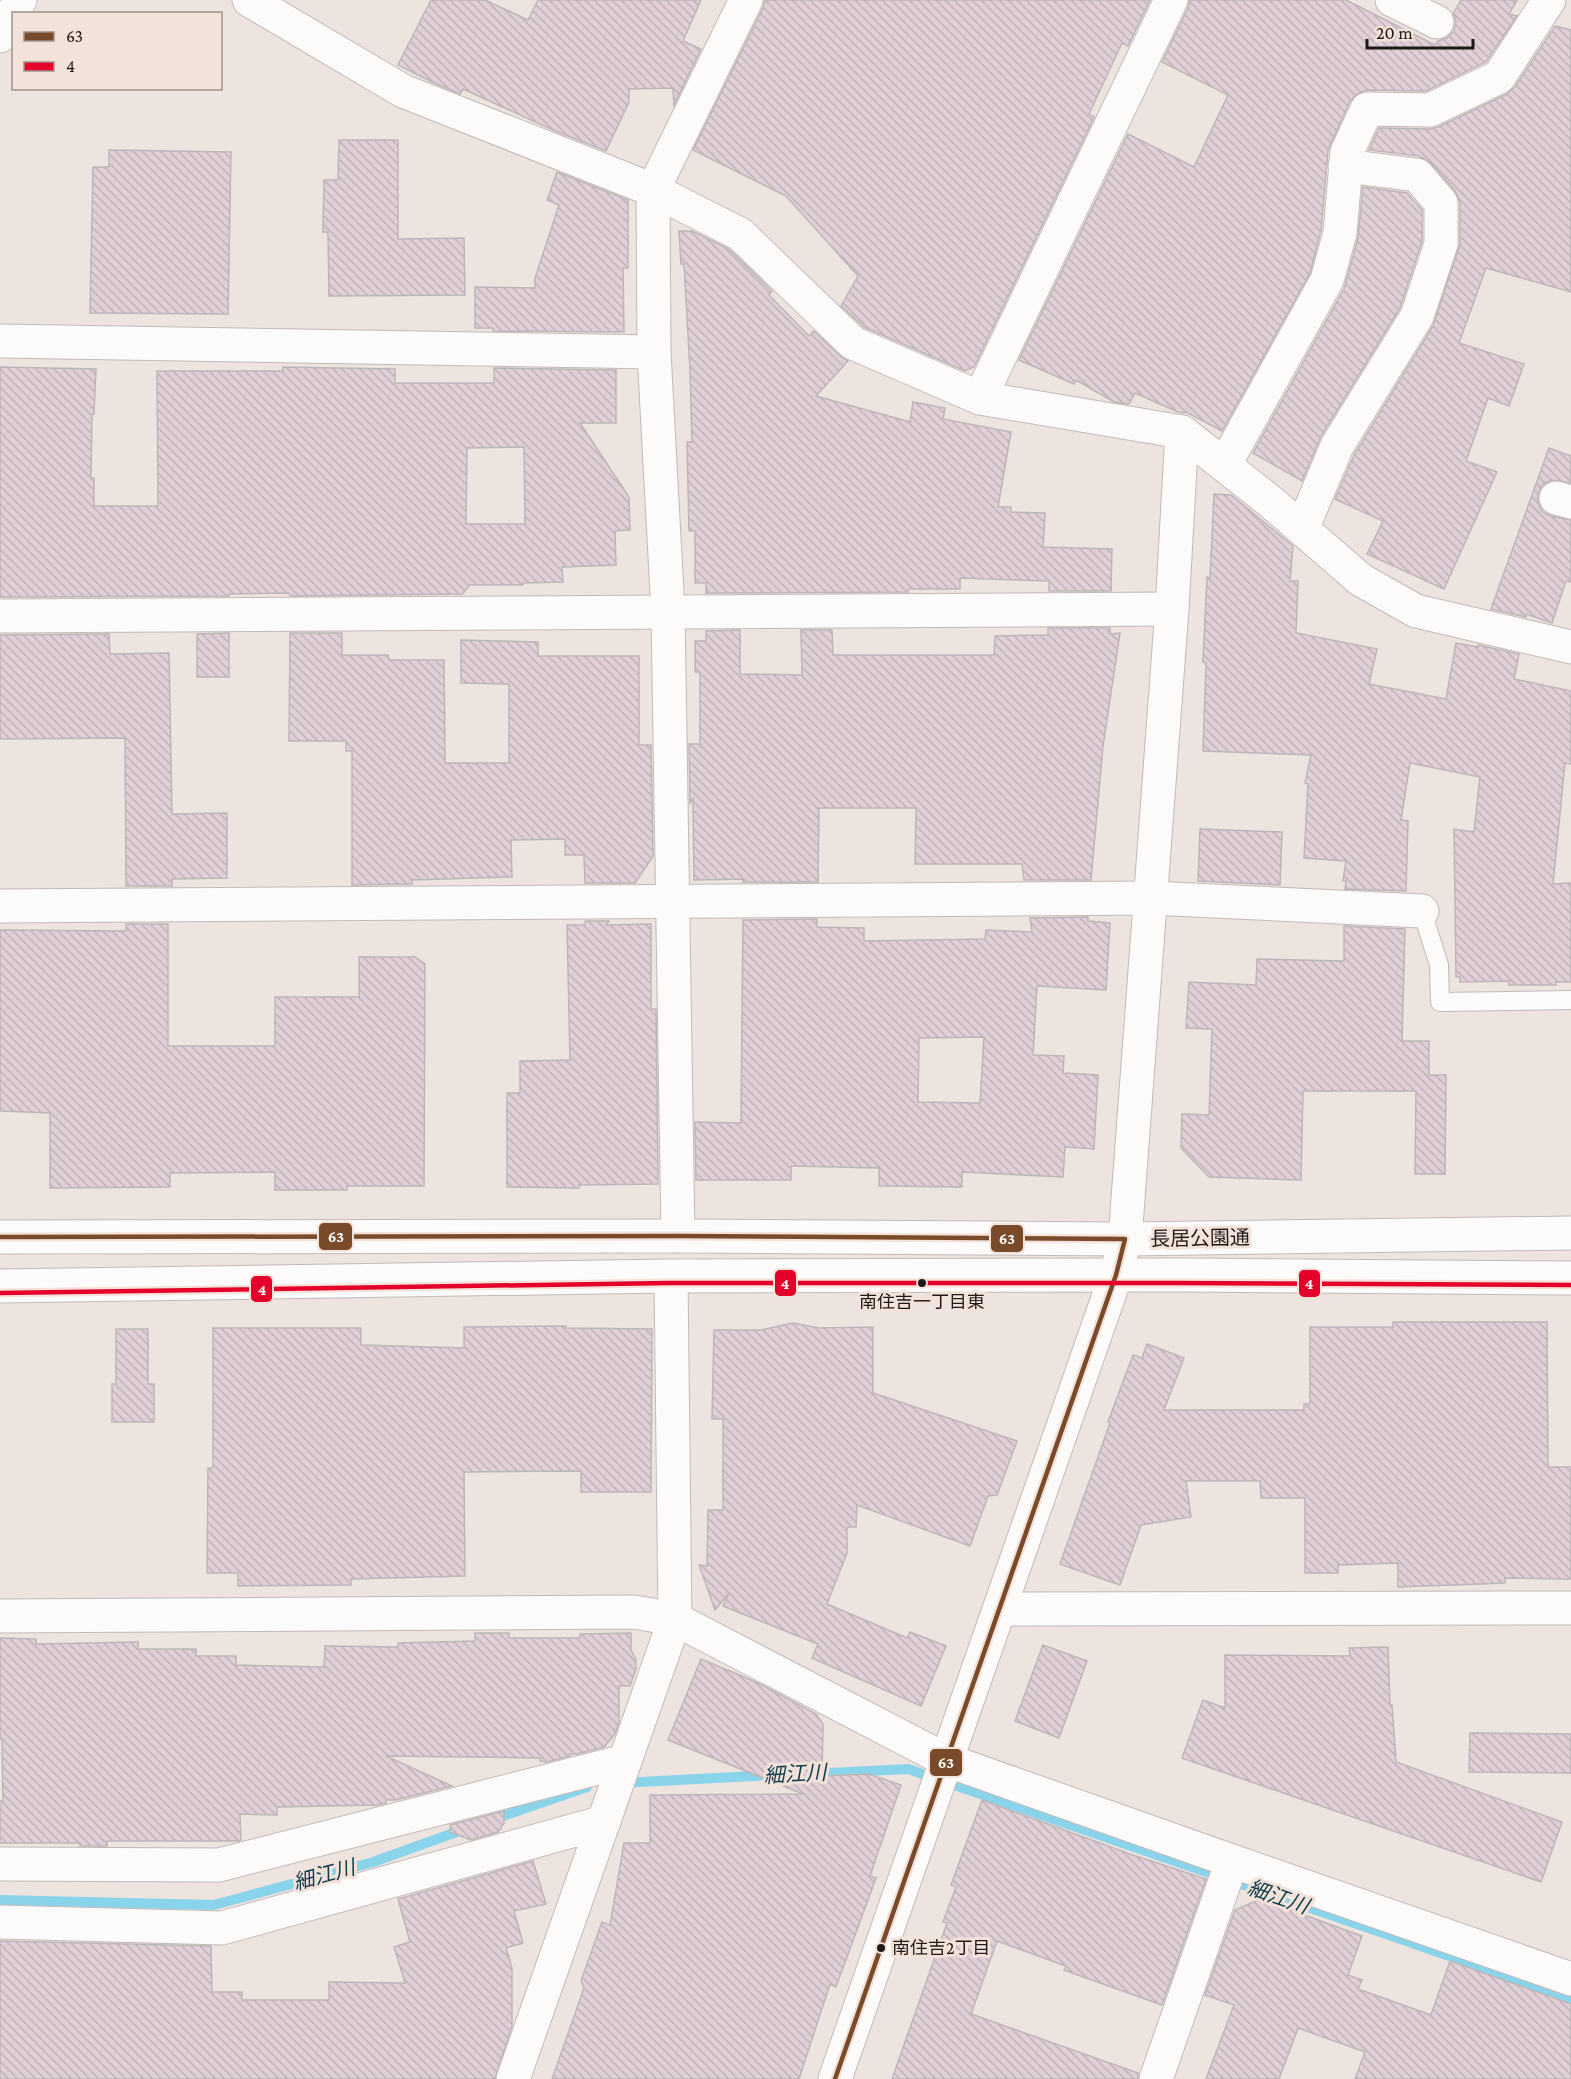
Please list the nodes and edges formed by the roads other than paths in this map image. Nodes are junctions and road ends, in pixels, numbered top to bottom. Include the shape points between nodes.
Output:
1 (249, 0) edge
2 (747, 0) edge
3 (1171, 0) edge
4 (1392, 0) edge
5 (1549, 0) edge
6 (12, 14) edge
7 (1437, 22) dead end
8 (0, 36) edge
9 (1346, 166) junction
10 (653, 190) junction
11 (0, 341) edge
12 (654, 352) junction
13 (980, 398) junction
14 (1182, 432) junction
15 (1225, 464) junction
16 (1302, 529) junction
17 (1172, 609) junction
18 (668, 612) junction
19 (0, 616) edge
20 (1571, 647) edge
21 (1151, 898) junction
22 (672, 901) junction
23 (0, 906) edge
24 (1422, 911) joint
25 (1571, 1000) edge
26 (1571, 1233) edge
27 (678, 1236) junction
28 (0, 1237) edge
29 (1125, 1239) junction
30 (1116, 1275) junction
31 (671, 1276) junction
32 (1571, 1278) edge
33 (0, 1286) edge
34 (1571, 1608) edge
35 (1000, 1609) junction
36 (0, 1616) edge
37 (675, 1619) junction
38 (946, 1760) junction
39 (625, 1761) junction
40 (604, 1822) junction
41 (1232, 1861) junction
42 (0, 1864) edge
43 (0, 1922) edge
44 (1571, 1979) edge
45 (513, 2079) edge
46 (835, 2079) edge
47 (1156, 2079) edge

1 - 10 main road via 403,91
2 - 10 main road
3 - 13 main road
4 - 7 main road
5 - 9 main road via 1499,77 1430,110 1367,109 1347,152
6 - 8 main road
9 - 15 main road via 1340,233 1327,280
9 - 16 main road via 1417,175 1441,203 1441,244 1417,315 1337,446
10 - 12 main road
10 - 13 main road via 740,234 853,343
11 - 12 main road
12 - 18 main road
13 - 14 main road
14 - 15 main road
14 - 17 main road
15 - 16 main road
16 - 20 main road via 1361,580 1416,611
17 - 18 main road
17 - 21 main road
18 - 19 main road
18 - 22 main road
21 - 22 main road
21 - 24 main road
21 - 29 main road
22 - 23 main road
22 - 27 main road
24 - 25 lane via 1439,965 1440,1002
26 - 29 main road, 長居公園通
27 - 28 main road, 長居公園通
27 - 29 main road, 長居公園通
29 - 30 main road
30 - 31 main road, 長居公園通
30 - 32 main road, 長居公園通
30 - 35 main road
31 - 33 main road, 長居公園通
31 - 37 main road
34 - 35 main road
35 - 38 main road
36 - 37 main road via 634,1612
37 - 38 main road
37 - 39 main road
38 - 41 main road
38 - 46 main road
39 - 40 main road
39 - 42 main road via 219,1865
40 - 43 main road via 222,1928
40 - 45 main road
41 - 44 main road
41 - 47 main road

